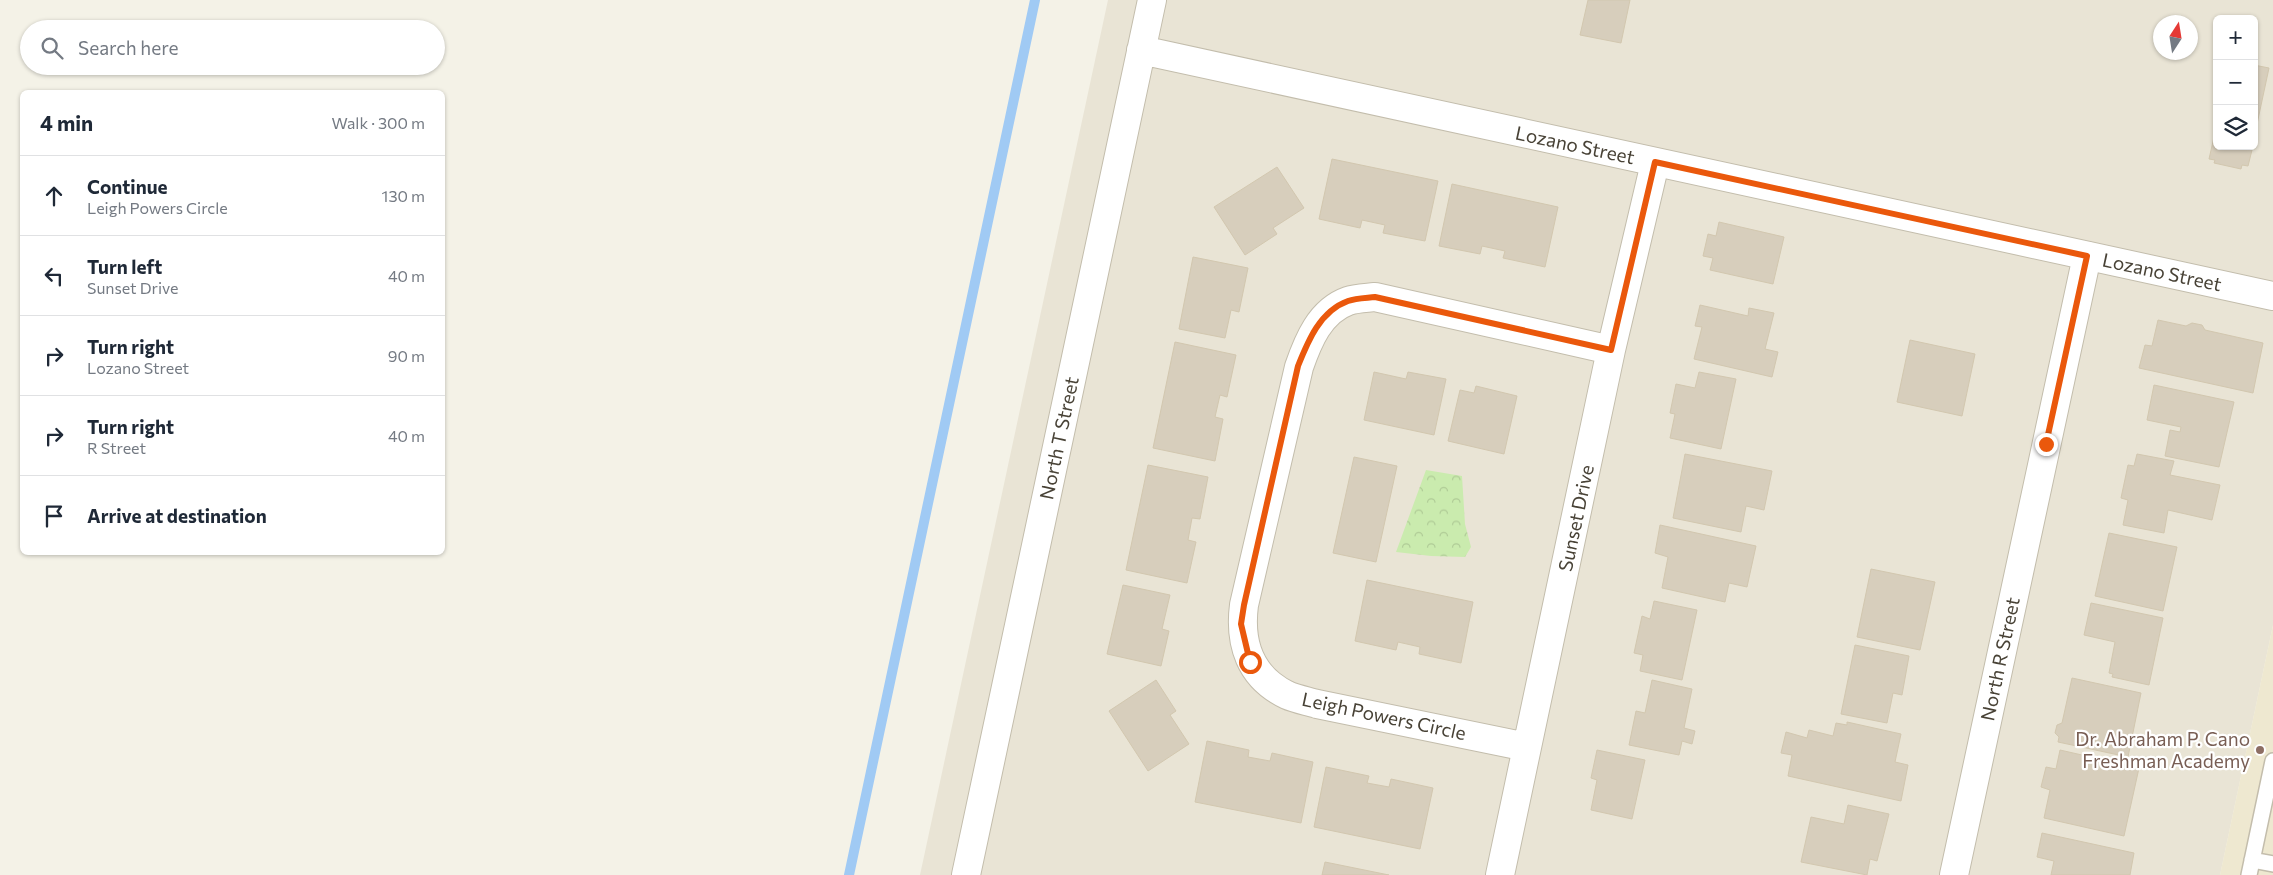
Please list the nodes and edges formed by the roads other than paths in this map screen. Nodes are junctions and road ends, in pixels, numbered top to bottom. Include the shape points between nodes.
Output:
1 (1152, 0) edge
2 (1141, 50) junction
3 (1655, 162) junction
4 (2087, 256) junction
5 (2273, 296) edge
6 (1611, 350) junction
7 (1527, 747) junction
8 (2273, 762) edge
9 (2252, 860) junction
10 (2273, 864) edge
11 (966, 875) edge
12 (1500, 875) edge
13 (1954, 875) edge
14 (2249, 875) edge

1 - 2 street, North T Street
2 - 3 street, Lozano Street
2 - 11 street, North T Street
3 - 4 street, Lozano Street
3 - 6 street, Sunset Drive
4 - 5 street, Lozano Street
4 - 13 street, North R Street
6 - 7 street, Sunset Drive
6 - 7 street, Leigh Powers Circle via 1375,297 1348,301 1327,314 1310,336 1298,366 1244,605 1241,624 1250,662 1264,680 1287,695
7 - 12 street, Sunset Drive
8 - 9 lane
9 - 10 lane
9 - 14 lane

